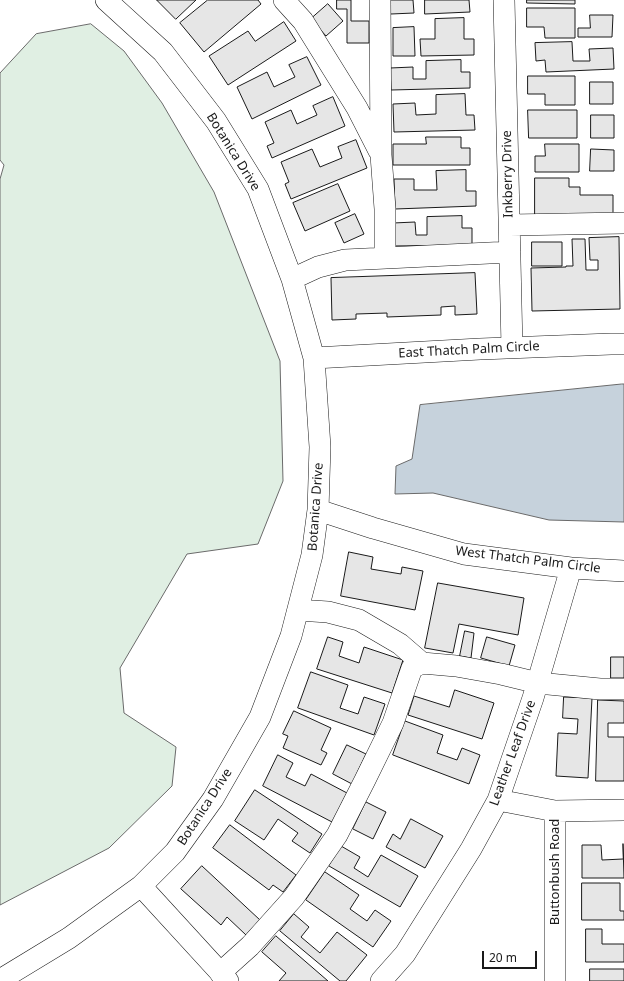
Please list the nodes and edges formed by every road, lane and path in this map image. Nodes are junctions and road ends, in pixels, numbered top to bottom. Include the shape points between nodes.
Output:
1 (106, 0) edge
2 (284, 0) edge
3 (380, 0) edge
4 (504, 0) edge
5 (382, 155) junction
6 (624, 224) edge
7 (510, 225) junction
8 (510, 252) junction
9 (385, 258) junction
10 (292, 279) junction
11 (624, 344) edge
12 (512, 347) junction
13 (314, 358) junction
14 (318, 510) junction
15 (571, 568) junction
16 (624, 571) edge
17 (298, 610) junction
18 (422, 663) junction
19 (538, 683) junction
20 (624, 689) edge
21 (498, 800) junction
22 (624, 810) edge
23 (555, 811) junction
24 (141, 886) junction
25 (224, 977) edge
26 (0, 980) edge
27 (381, 981) edge
28 (555, 981) edge

1 - 10 street, Botanica Drive via 163,52 216,121 258,189
2 - 5 street via 303,21 357,108
3 - 5 street
4 - 7 street, Inkberry Drive
5 - 9 street
6 - 7 street
7 - 8 street, Inkberry Drive
8 - 9 street
8 - 12 street, Inkberry Drive
9 - 10 street via 345,260 318,267
10 - 13 street, Botanica Drive
11 - 12 street, East Thatch Palm Circle
12 - 13 street, East Thatch Palm Circle
13 - 14 street, Botanica Drive via 320,447
14 - 15 street, West Thatch Palm Circle via 464,554
14 - 17 street, Botanica Drive via 312,555
15 - 16 street, West Thatch Palm Circle
15 - 19 street, Leather Leaf Drive
17 - 18 street via 328,612 359,620 400,644
17 - 24 street, Botanica Drive via 291,636 260,718 214,798 175,852
18 - 19 street via 456,666
18 - 25 street via 412,668 393,723 337,835 294,897
19 - 20 street
19 - 21 street, Leather Leaf Drive
21 - 23 street
21 - 27 street, Leather Leaf Drive via 405,954
22 - 23 street
23 - 28 street, Buttonbush Road
24 - 25 street
24 - 26 street, Botanica Drive via 69,938

